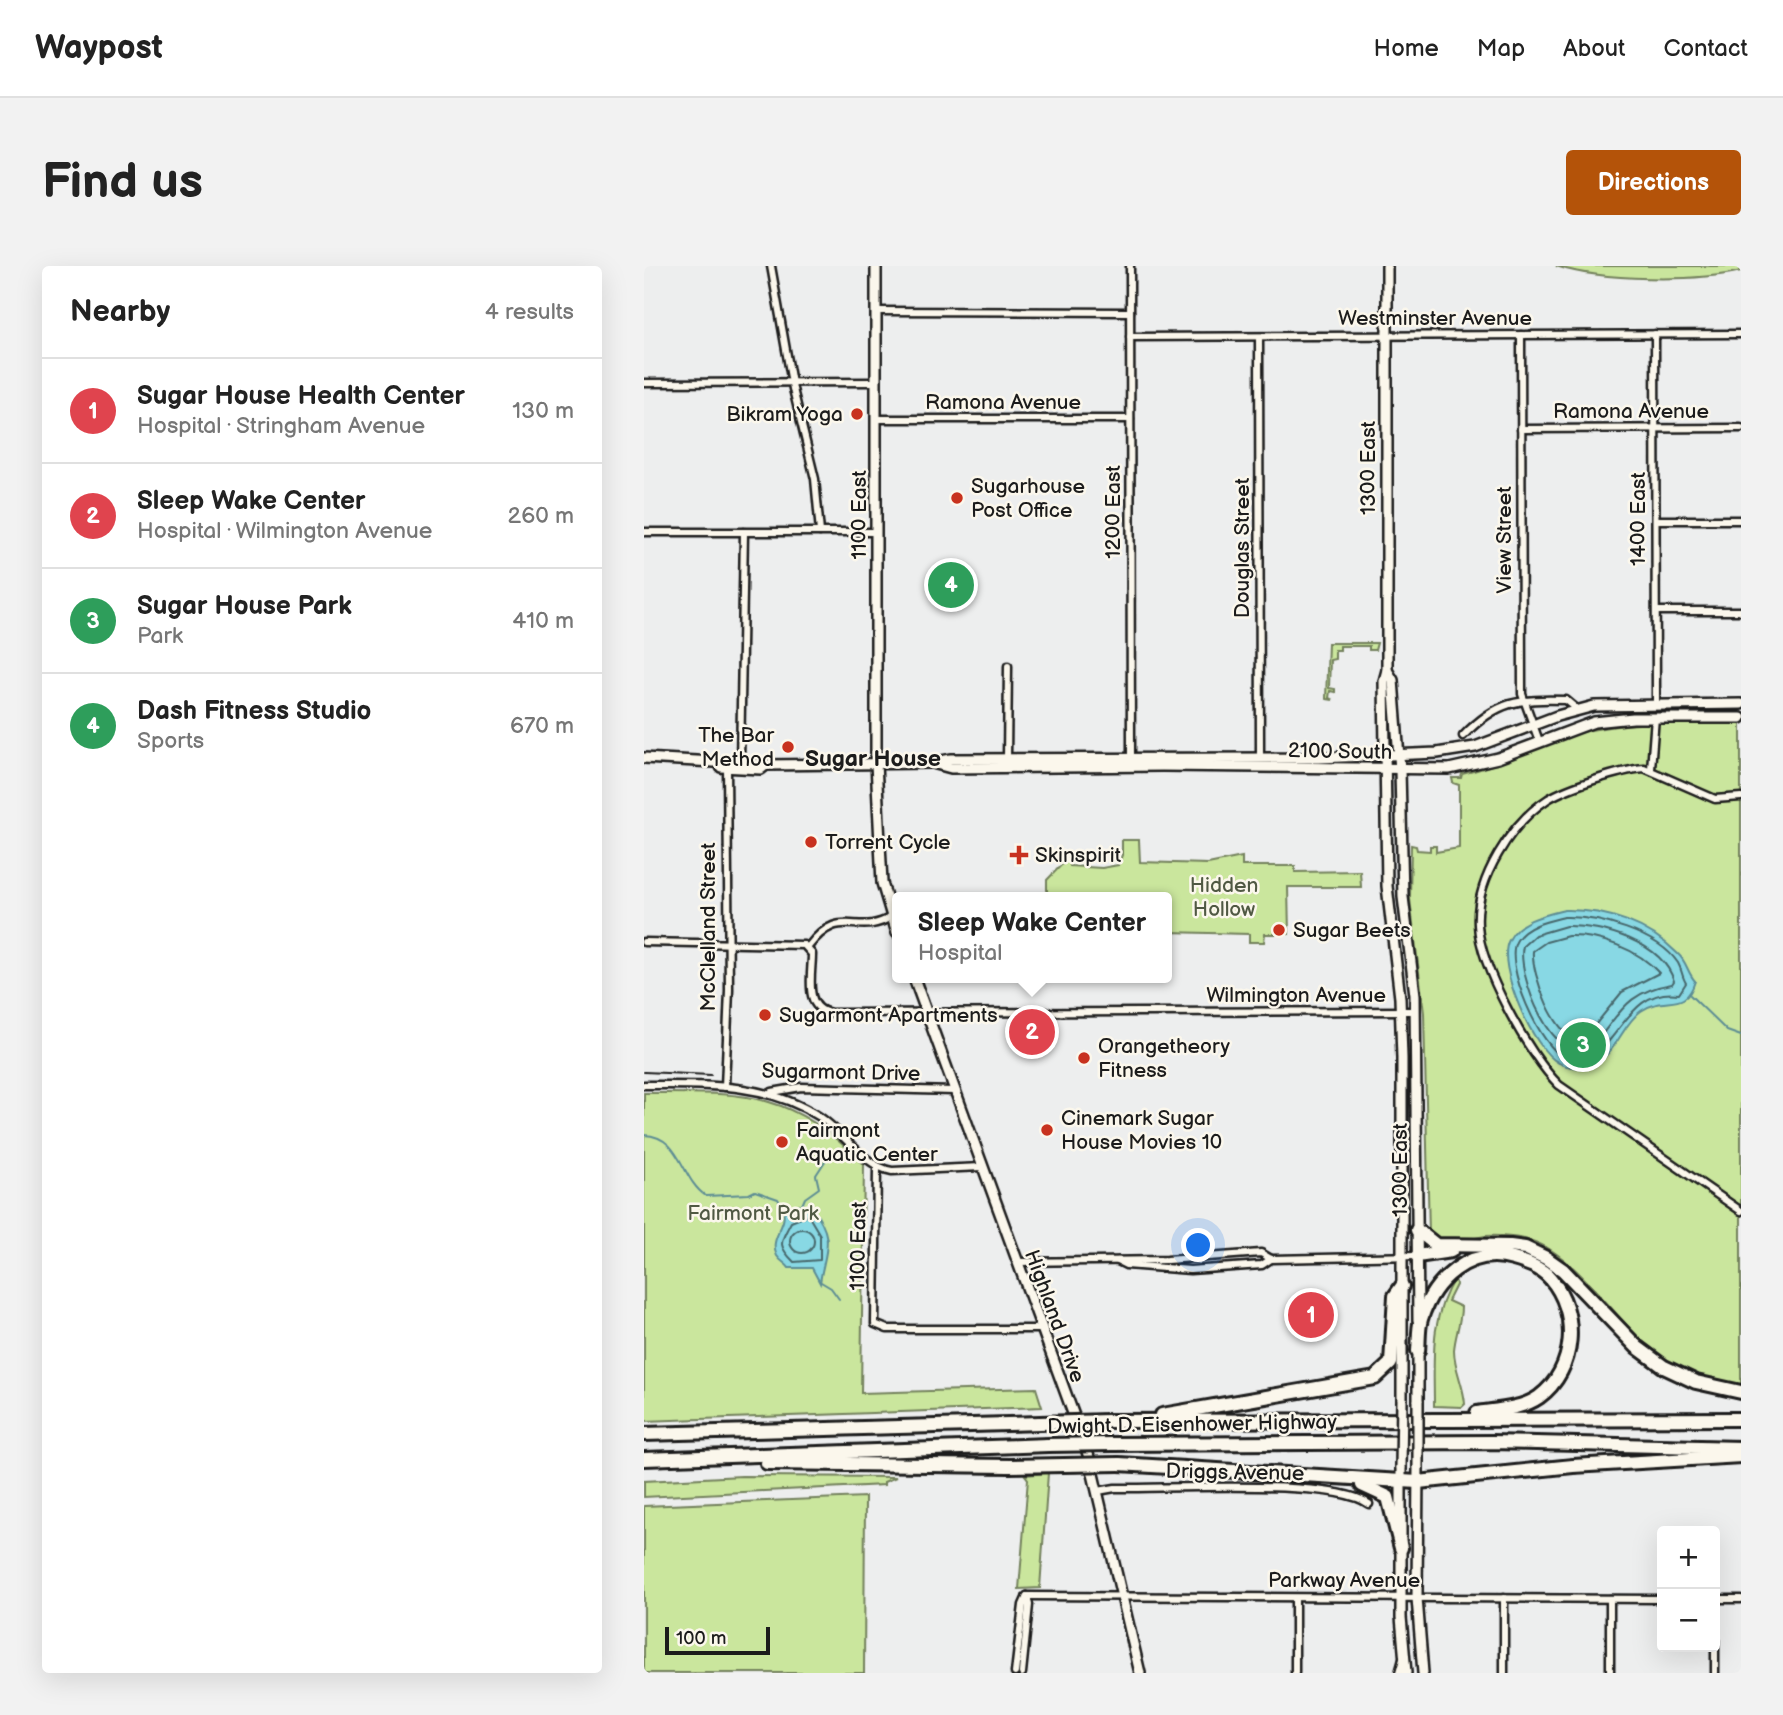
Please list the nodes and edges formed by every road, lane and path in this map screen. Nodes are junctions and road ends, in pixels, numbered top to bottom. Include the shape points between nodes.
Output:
1 (771, 266) edge
2 (876, 266) edge
3 (1130, 266) edge
4 (1387, 266) edge
5 (876, 311) junction
6 (1130, 312) junction
7 (1655, 334) junction
8 (1741, 334) edge
9 (1521, 335) junction
10 (1385, 336) junction
11 (1130, 337) junction
12 (1259, 337) junction
13 (876, 382) junction
14 (644, 383) edge
15 (792, 383) junction
16 (876, 419) junction
17 (1130, 419) junction
18 (1656, 428) junction
19 (1741, 428) edge
20 (1521, 429) junction
21 (1656, 520) junction
22 (1741, 520) edge
23 (644, 532) edge
24 (744, 532) junction
25 (820, 532) junction
26 (876, 532) junction
27 (1656, 611) junction
28 (1741, 611) edge
29 (1008, 666) dead end
30 (1387, 670) junction
31 (1523, 700) junction
32 (1657, 704) junction
33 (1741, 704) edge
34 (1578, 709) junction
35 (1655, 718) junction
36 (1741, 718) edge
37 (1533, 725) junction
38 (1463, 736) dead end
39 (1539, 741) junction
40 (1385, 754) junction
41 (1399, 754) junction
42 (1131, 758) junction
43 (1260, 758) junction
44 (1007, 759) junction
45 (1088, 760) junction
46 (644, 761) edge
47 (744, 763) junction
48 (876, 763) junction
49 (931, 763) junction
50 (766, 765) junction
51 (727, 768) junction
52 (1056, 768) junction
53 (1189, 768) junction
54 (1386, 769) junction
55 (1651, 769) junction
56 (1400, 770) junction
57 (1741, 797) edge
58 (891, 917) joint
59 (644, 942) edge
60 (729, 942) junction
61 (808, 947) junction
62 (916, 983) edge
63 (1415, 1011) junction
64 (926, 1012) junction
65 (1401, 1012) junction
66 (644, 1085) edge
67 (725, 1087) junction
68 (954, 1091) junction
69 (770, 1093) junction
70 (982, 1167) junction
71 (877, 1168) junction
72 (1741, 1211) edge
73 (1417, 1230) junction
74 (1493, 1245) junction
75 (1417, 1256) junction
76 (1403, 1257) junction
77 (1271, 1259) junction
78 (1118, 1261) junction
79 (1017, 1262) junction
80 (1402, 1286) junction
81 (1041, 1329) junction
82 (1418, 1351) junction
83 (1741, 1392) edge
84 (1439, 1419) junction
85 (1741, 1419) edge
86 (1125, 1421) junction
87 (644, 1434) edge
88 (1741, 1448) edge
89 (1741, 1456) edge
90 (644, 1460) edge
91 (1352, 1480) junction
92 (1400, 1482) junction
93 (1418, 1482) junction
94 (1098, 1491) junction
95 (1369, 1504) dead end
96 (1401, 1548) junction
97 (1027, 1596) junction
98 (1123, 1597) junction
99 (1295, 1598) junction
100 (1401, 1598) junction
101 (1417, 1598) junction
102 (1504, 1598) junction
103 (1610, 1599) junction
104 (1657, 1599) edge
105 (1720, 1599) edge
106 (1741, 1599) edge
107 (1715, 1652) edge
108 (1404, 1654) junction
109 (1015, 1673) edge
110 (1022, 1673) edge
111 (1140, 1673) edge
112 (1295, 1673) edge
113 (1399, 1673) edge
114 (1406, 1673) edge
115 (1423, 1673) edge
116 (1504, 1673) edge
117 (1610, 1673) edge
118 (1715, 1673) edge

1 - 15 street
2 - 5 main road, 1100 East
3 - 6 street, 1200 East
4 - 10 main road, 1300 East
5 - 6 street
5 - 13 main road, 1100 East
6 - 11 street, 1200 East
7 - 8 street, Westminster Avenue
7 - 9 street, Westminster Avenue
7 - 18 street, 1400 East
9 - 10 street, Westminster Avenue
9 - 20 street, View Street
10 - 12 street, Westminster Avenue
10 - 30 main road, 1300 East
11 - 12 street, Westminster Avenue
11 - 17 street, 1200 East
12 - 43 street, Douglas Street
13 - 15 street
13 - 16 main road, 1100 East
14 - 15 street
15 - 25 street via 817,490
16 - 17 street, Ramona Avenue
16 - 26 main road, 1100 East
17 - 42 street, 1200 East
18 - 19 street, Ramona Avenue
18 - 20 street, Ramona Avenue
18 - 21 street, 1400 East
20 - 31 street, View Street
21 - 22 street
21 - 27 street, 1400 East
23 - 24 street
24 - 25 street
24 - 47 street
25 - 26 street
26 - 48 main road, 1100 East
27 - 28 street
27 - 32 street, 1400 East
29 - 44 street
30 - 40 main road, 1300 East
30 - 41 main road, 1300 East via 1393,680
31 - 34 street, 2100 South via 1566,700
31 - 37 street, View Street
31 - 38 street, 2100 South via 1493,709
32 - 33 main road, 2100 South
32 - 34 main road, 2100 South
34 - 37 main road, 2100 South
35 - 36 main road, 2100 South
35 - 39 main road, 2100 South via 1594,722
35 - 55 street
37 - 39 street, View Street
37 - 41 main road, 2100 South via 1469,749
39 - 56 main road, 2100 South via 1469,766
40 - 41 main road, 2100 South
40 - 43 main road, 2100 South
40 - 54 main road, 1300 East
41 - 56 main road, 1300 East
42 - 43 main road, 2100 South
42 - 45 main road, 2100 South
43 - 53 main road via 1254,763
44 - 45 main road, 2100 South
44 - 49 main road, 2100 South
45 - 52 main road via 1057,764
46 - 47 main road, 2100 South
46 - 51 main road, 2100 South
47 - 50 main road, 2100 South
47 - 51 main road
48 - 49 main road, 2100 South
48 - 50 main road, 2100 South
48 - 58 main road via 880,872
49 - 52 main road, 2100 South via 951,768
50 - 51 main road, 2100 South via 761,769
51 - 60 street, McClelland Street
52 - 53 main road, 2100 South
53 - 54 main road, 2100 South
54 - 56 main road, 2100 South
54 - 65 main road, 1300 East via 1387,886
55 - 57 street via 1705,796
55 - 72 street via 1639,768 1546,801 1493,861 1479,907 1479,933 1514,1022 1544,1071
56 - 63 main road, 1300 East via 1402,897
58 - 61 street via 874,923 830,925 821,929
59 - 60 street
60 - 61 street
60 - 67 street, McClelland Street
61 - 64 street, Wilmington Avenue via 812,1000 823,1012
62 - 64 main road, Highland Drive
63 - 65 street, Wilmington Avenue
63 - 73 main road, 1300 East
64 - 65 street, Wilmington Avenue
64 - 68 main road, Highland Drive
65 - 76 main road, 1300 East
66 - 67 street, Sugarmont Drive
67 - 69 street, Sugarmont Drive
68 - 69 street, Sugarmont Drive via 801,1087
68 - 70 main road, Highland Drive
69 - 71 street via 827,1122
70 - 71 street
70 - 79 main road, Highland Drive
71 - 81 street, 1100 East via 876,1324 887,1329
73 - 74 highway via 1436,1245
73 - 75 main road, 1300 East
74 - 75 highway
74 - 83 highway via 1525,1248 1563,1270 1637,1347 1664,1367 1696,1382
75 - 76 street
75 - 82 main road, 1300 East
76 - 77 street
76 - 80 main road, 1300 East
77 - 78 street via 1255,1253
77 - 78 street via 1262,1265 1190,1270
78 - 79 street
79 - 81 main road, Highland Drive
80 - 86 highway via 1395,1296 1391,1363 1376,1378
80 - 92 main road, 1300 East, bridge
81 - 94 main road, Highland Drive
82 - 84 highway via 1421,1320 1439,1283 1476,1257 1502,1256 1533,1265 1563,1299 1571,1345 1555,1381 1539,1397 1518,1406
82 - 93 main road, 1300 East, bridge
84 - 85 highway, Dwight D. Eisenhower Highway
84 - 86 highway, Dwight D. Eisenhower Highway
86 - 87 highway, Dwight D. Eisenhower Highway, bridge
88 - 90 highway, Dwight D. Eisenhower Highway, bridge via 1492,1442 1112,1444
89 - 93 highway via 1573,1466
90 - 91 highway, bridge via 896,1467 1119,1464
91 - 92 highway
91 - 96 highway via 1388,1497
92 - 93 highway
92 - 96 main road, 1300 East
93 - 101 main road, 1300 East
94 - 95 street, Driggs Avenue via 1302,1489 1352,1494
94 - 98 main road, Highland Drive
96 - 100 main road, 1300 East
97 - 98 street, Parkway Avenue
97 - 109 street
97 - 110 street
98 - 99 street, Parkway Avenue
98 - 111 main road, Highland Drive
99 - 100 street, Parkway Avenue
99 - 112 street
100 - 101 street, Parkway Avenue
100 - 108 main road, 1300 East
101 - 102 street, Parkway Avenue
101 - 115 main road, 1300 East
102 - 103 street, Parkway Avenue
102 - 116 street
103 - 104 street, Parkway Avenue
103 - 117 street
105 - 106 street
107 - 118 street
108 - 113 street
108 - 114 main road, 1300 East

